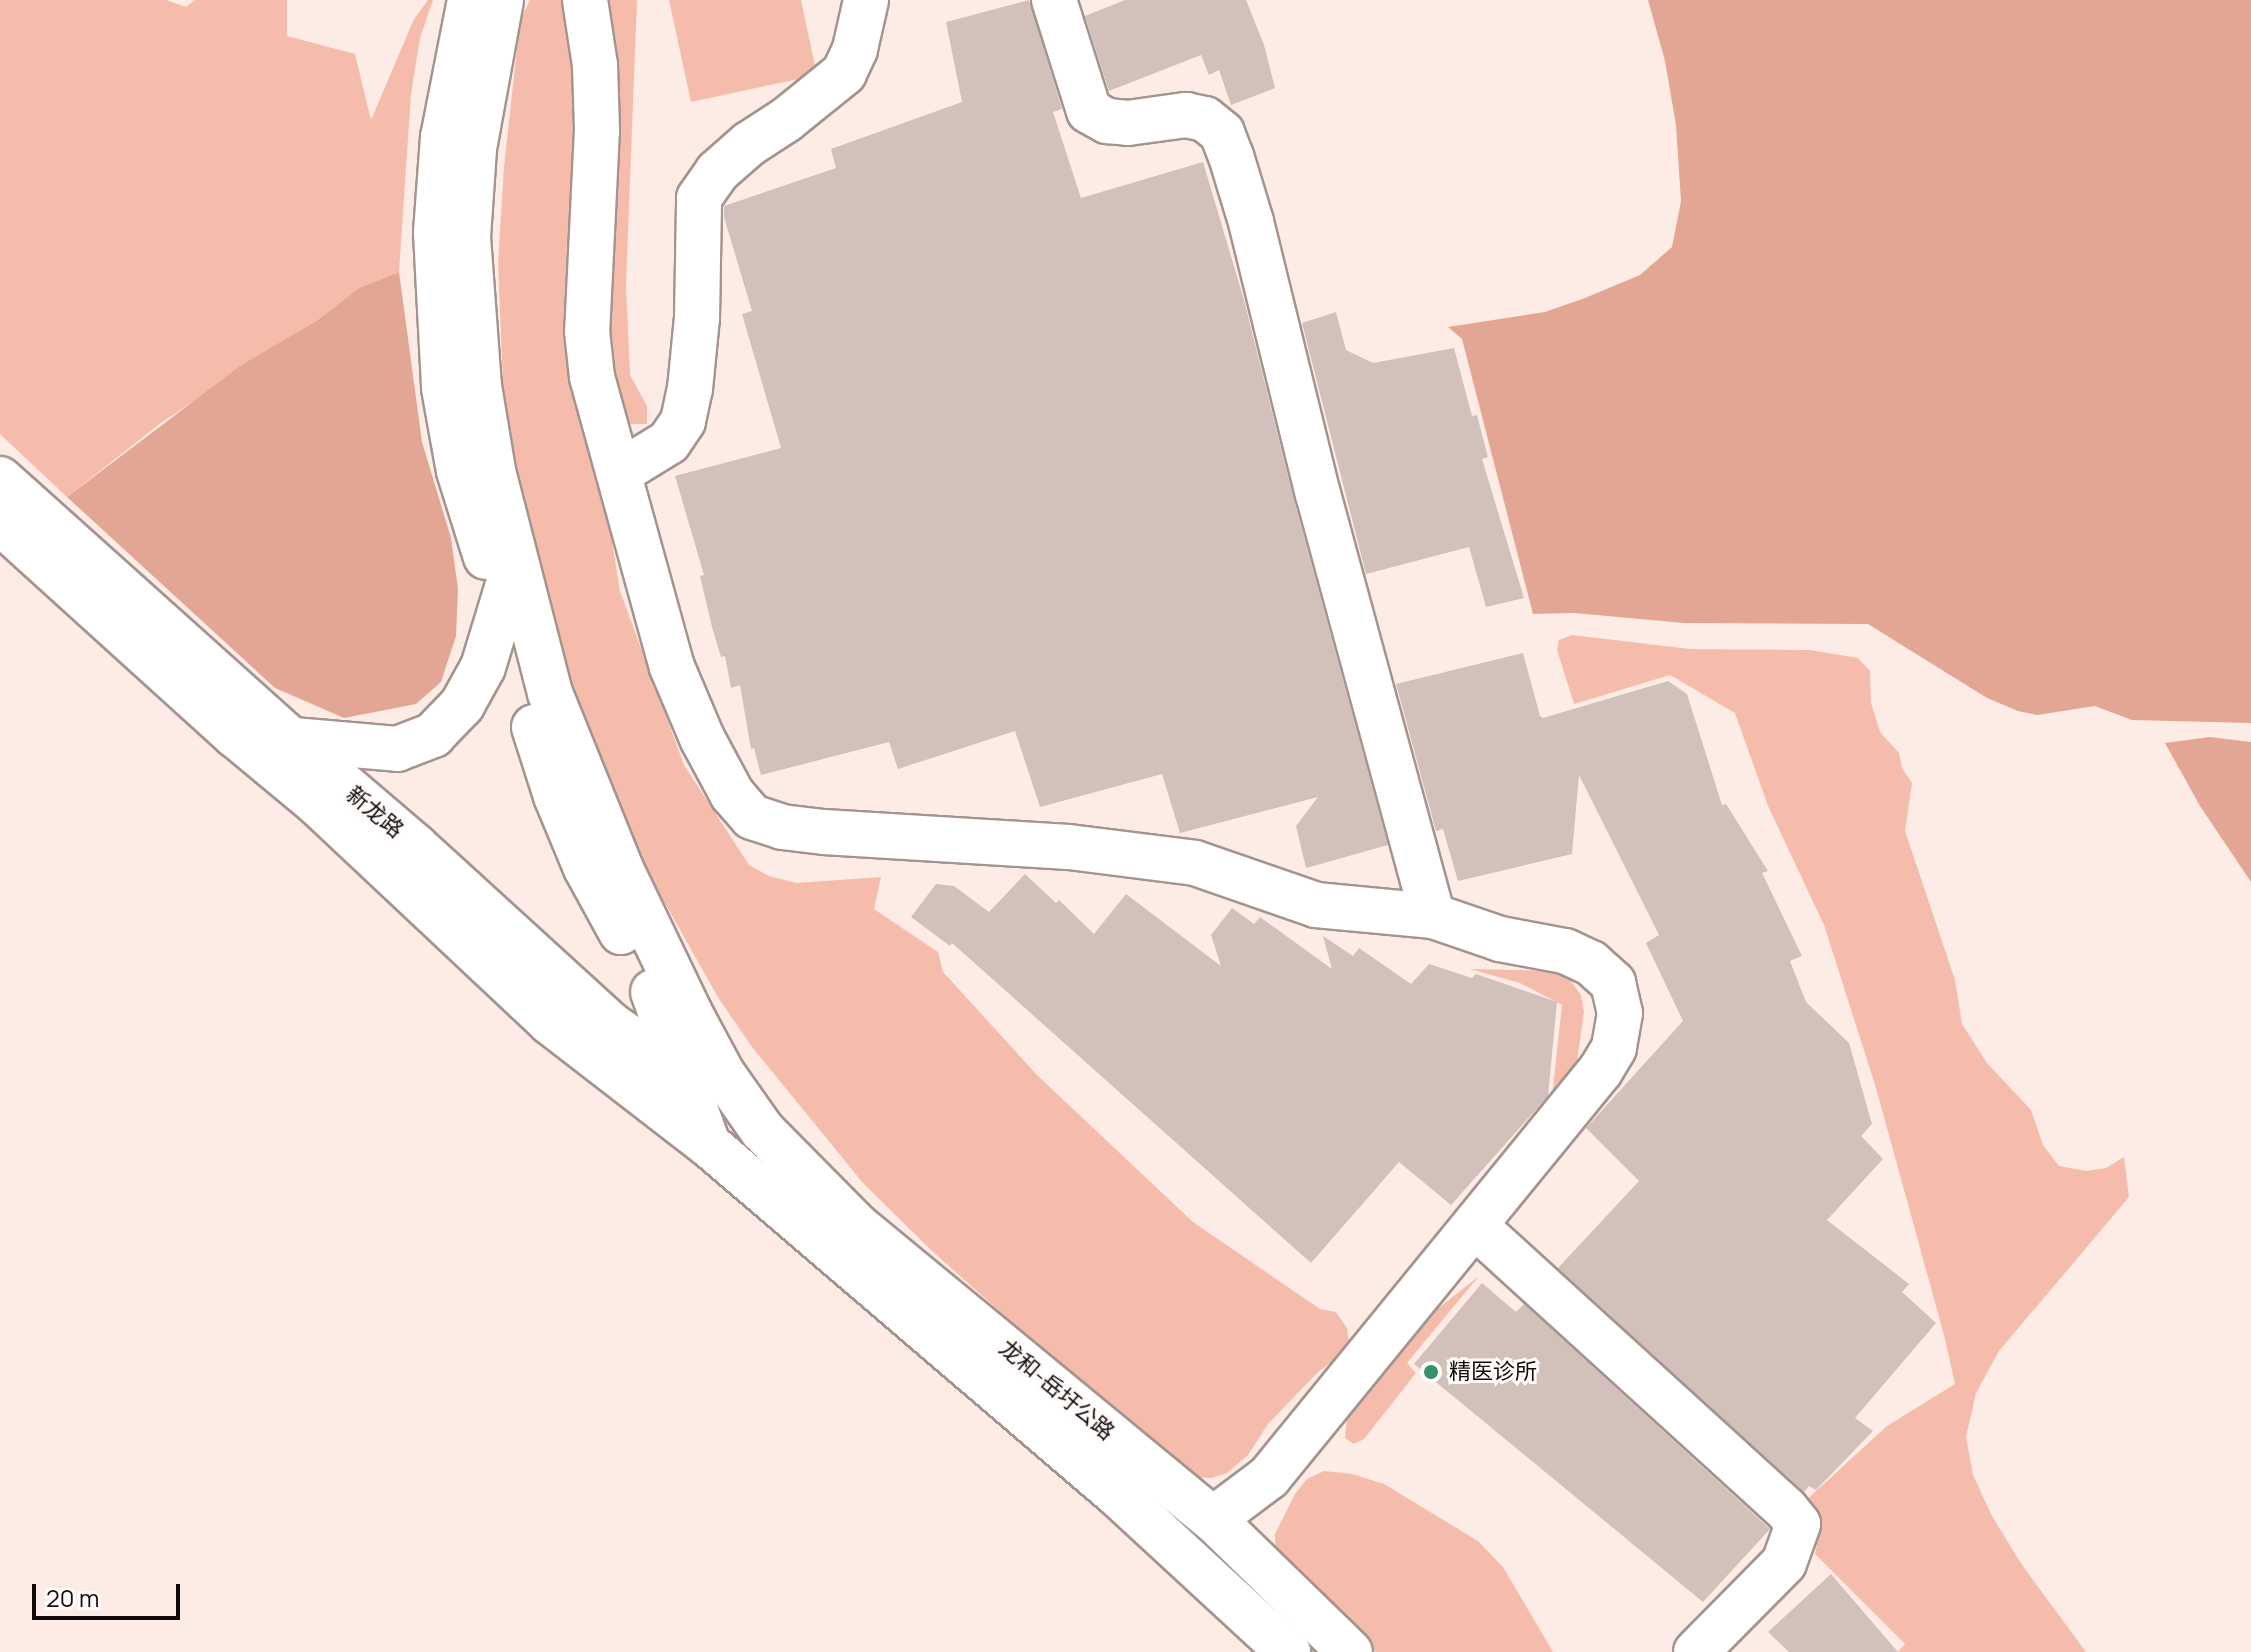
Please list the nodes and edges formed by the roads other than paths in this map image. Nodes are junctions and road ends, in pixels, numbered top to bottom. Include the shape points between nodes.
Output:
1 (470, 0) edge
2 (501, 0) edge
3 (585, 0) edge
4 (866, 0) edge
5 (1054, 0) edge
6 (620, 472) junction
7 (0, 479) edge
8 (0, 522) edge
9 (515, 562) junction
10 (501, 606) junction
11 (235, 735) junction
12 (291, 740) junction
13 (1433, 916) junction
14 (683, 1074) junction
15 (762, 1130) junction
16 (708, 1144) junction
17 (1475, 1226) junction
18 (1213, 1519) junction
19 (1288, 1652) edge
20 (1350, 1652) edge
21 (1696, 1652) edge

1 - 10 main road via 438,178 439,305 444,388 459,471
2 - 9 main road via 474,149 468,237 479,386
3 - 6 main road via 597,130 587,331 595,392
4 - 6 main road via 844,73 749,144 717,172 699,198 697,318 683,421 669,442
5 - 13 main road via 1089,111 1107,121 1128,123 1186,115 1205,119 1227,145
6 - 13 main road via 672,667 724,780 752,817 824,832 1156,856 1227,872 1316,905
7 - 12 main road, 新龙路
8 - 11 main road, 新龙路
9 - 10 main road
9 - 15 main road via 550,693 621,869 722,1073
10 - 12 main road via 483,667 462,705 433,735 397,749
10 - 14 main road via 556,796 586,868 660,1005
11 - 12 main road
11 - 16 main road, 新龙路 via 317,803 550,1022
12 - 14 main road, 新龙路 via 610,1024
13 - 17 main road via 1500,939 1565,951 1591,963 1613,983 1620,1013 1614,1048 1600,1071
14 - 15 main road, 新龙路
14 - 16 main road
15 - 18 main road, 龙和-岳圩公路 via 857,1226
16 - 19 main road, 龙和-岳圩公路 via 1117,1494
17 - 18 main road via 1269,1477
17 - 21 main road via 1798,1524 1784,1563
18 - 20 main road, 龙和-岳圩公路

